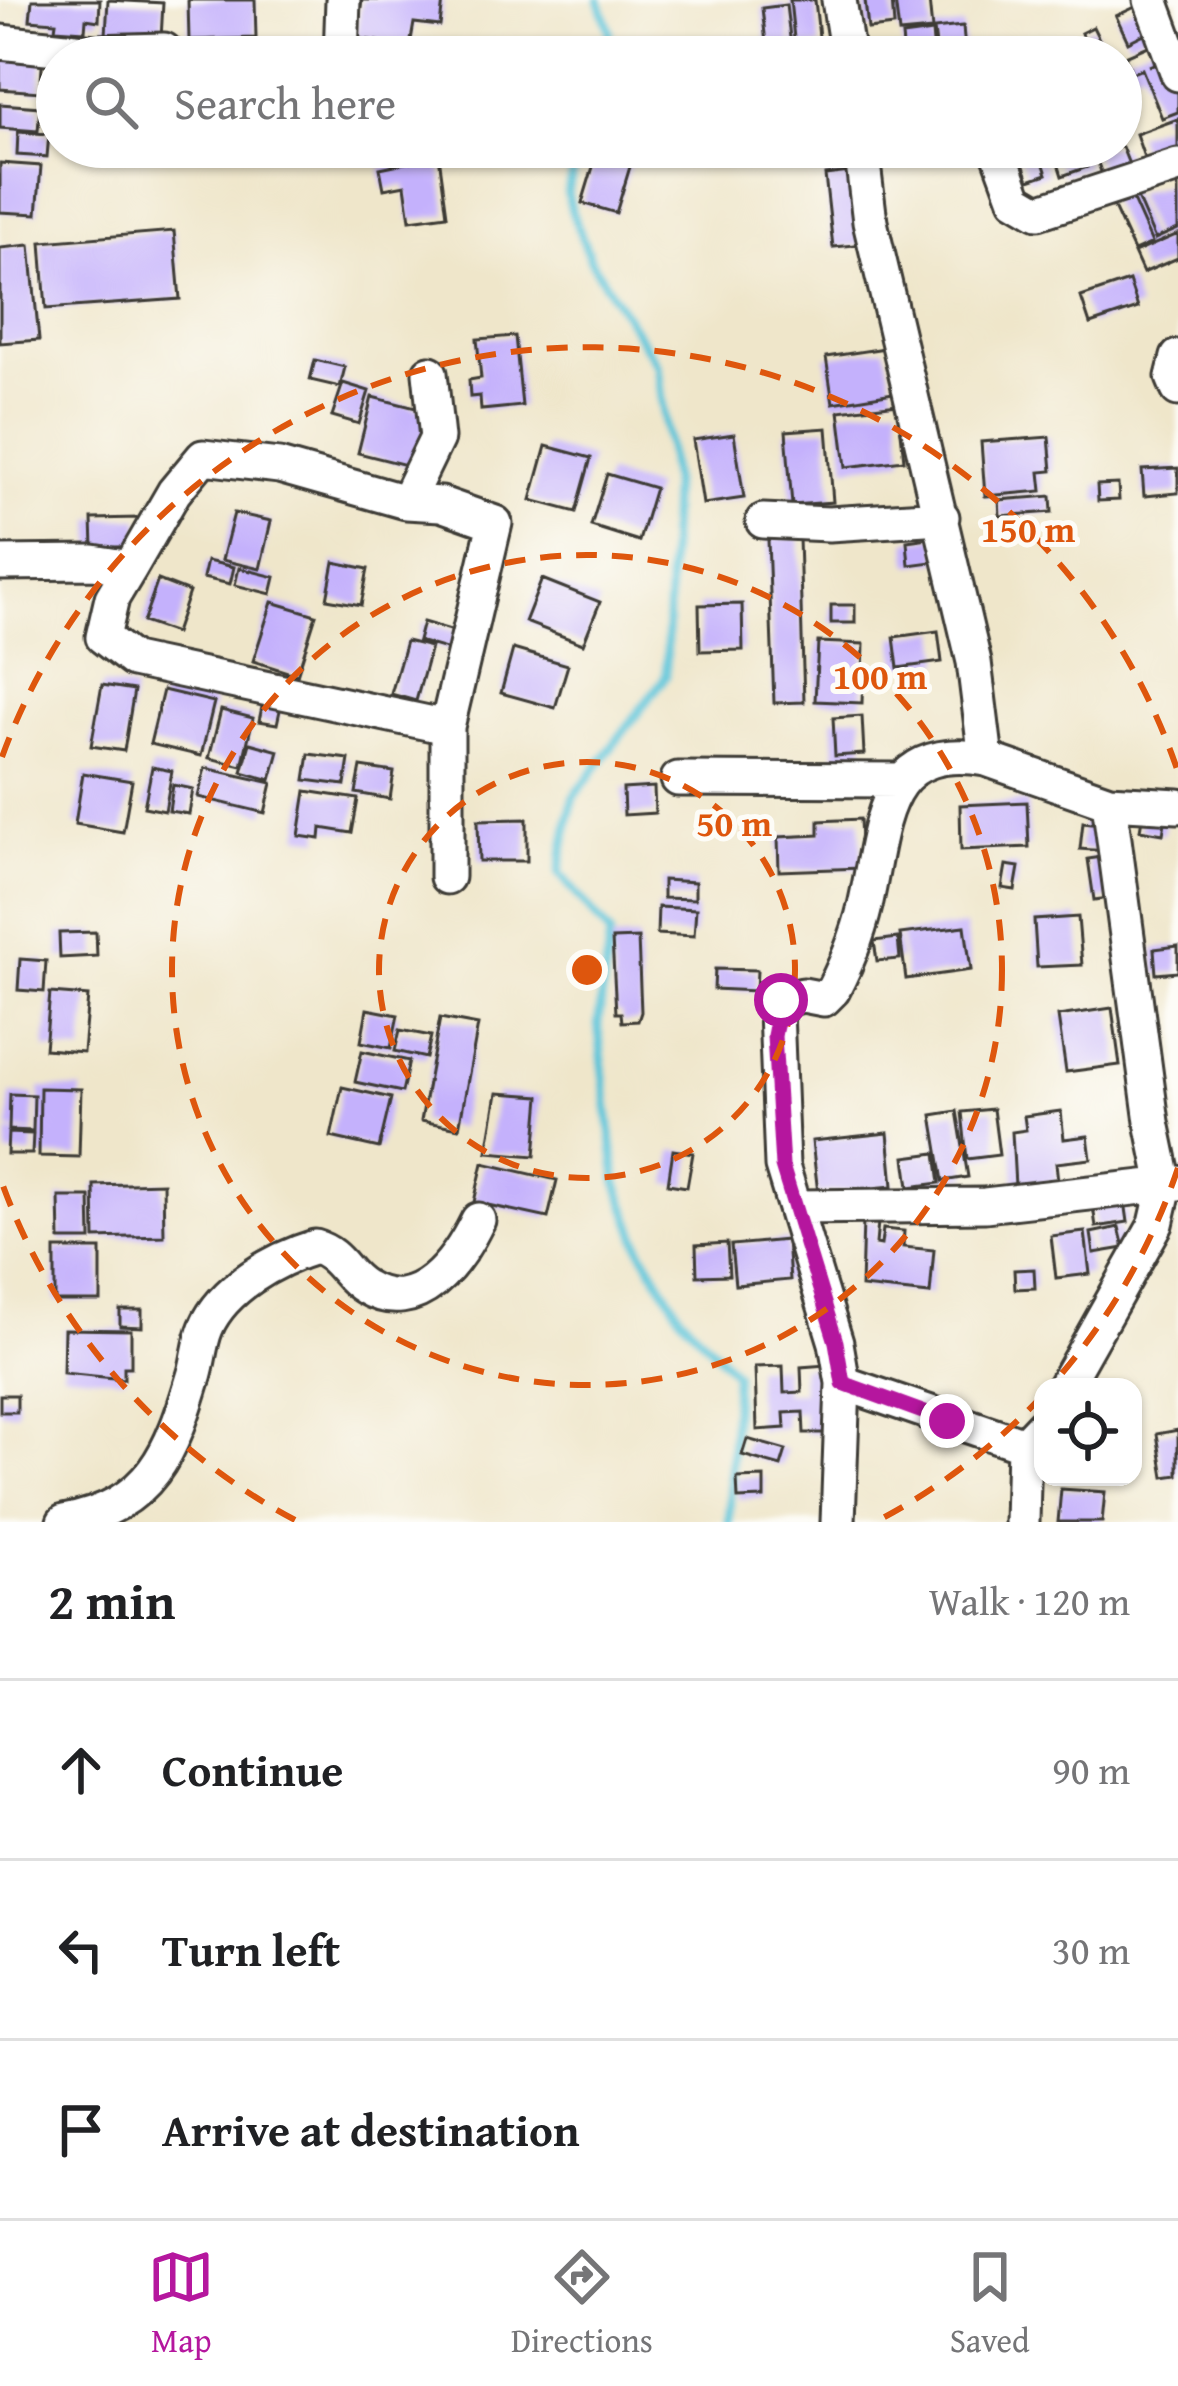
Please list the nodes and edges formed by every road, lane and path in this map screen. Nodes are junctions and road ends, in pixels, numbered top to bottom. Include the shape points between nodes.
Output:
1 (343, 0) edge
2 (839, 0) edge
3 (1150, 0) edge
4 (341, 36) edge
5 (845, 36) edge
6 (0, 42) edge
7 (36, 46) edge
8 (1178, 74) edge
9 (1178, 166) edge
10 (864, 168) edge
11 (1005, 168) edge
12 (1178, 357) edge
13 (430, 374) dead end
14 (1178, 389) edge
15 (406, 502) junction
16 (942, 517) junction
17 (763, 521) dead end
18 (0, 563) edge
19 (130, 568) junction
20 (447, 727) junction
21 (986, 759) junction
22 (678, 779) dead end
23 (899, 780) junction
24 (1109, 802) junction
25 (1178, 806) edge
26 (447, 877) dead end
27 (1172, 1184) edge
28 (796, 1207) junction
29 (478, 1220) dead end
30 (1069, 1378) edge
31 (843, 1383) junction
32 (1034, 1435) edge
33 (64, 1522) edge
34 (838, 1522) edge
35 (1022, 1522) edge

1 - 4 street
2 - 5 street
3 - 8 street
6 - 7 street
9 - 11 street via 1038,212 1016,199
10 - 16 street
12 - 14 street
13 - 15 street via 437,438
15 - 19 street via 279,466 203,457
15 - 20 street via 442,504 495,523
16 - 17 street
16 - 21 street
18 - 19 street
19 - 20 street via 103,638 133,660
20 - 26 street
21 - 23 street via 943,758
21 - 24 street
22 - 23 street
23 - 28 street via 833,990 824,999 781,1000 776,1011 782,1166
24 - 25 street
24 - 27 street via 1151,1122
27 - 28 street via 985,1205
27 - 30 street
28 - 31 street
29 - 33 street via 465,1246 420,1292 364,1287 332,1252 315,1246 233,1290 206,1326 182,1414 139,1494
31 - 32 street
31 - 34 street
32 - 35 street

